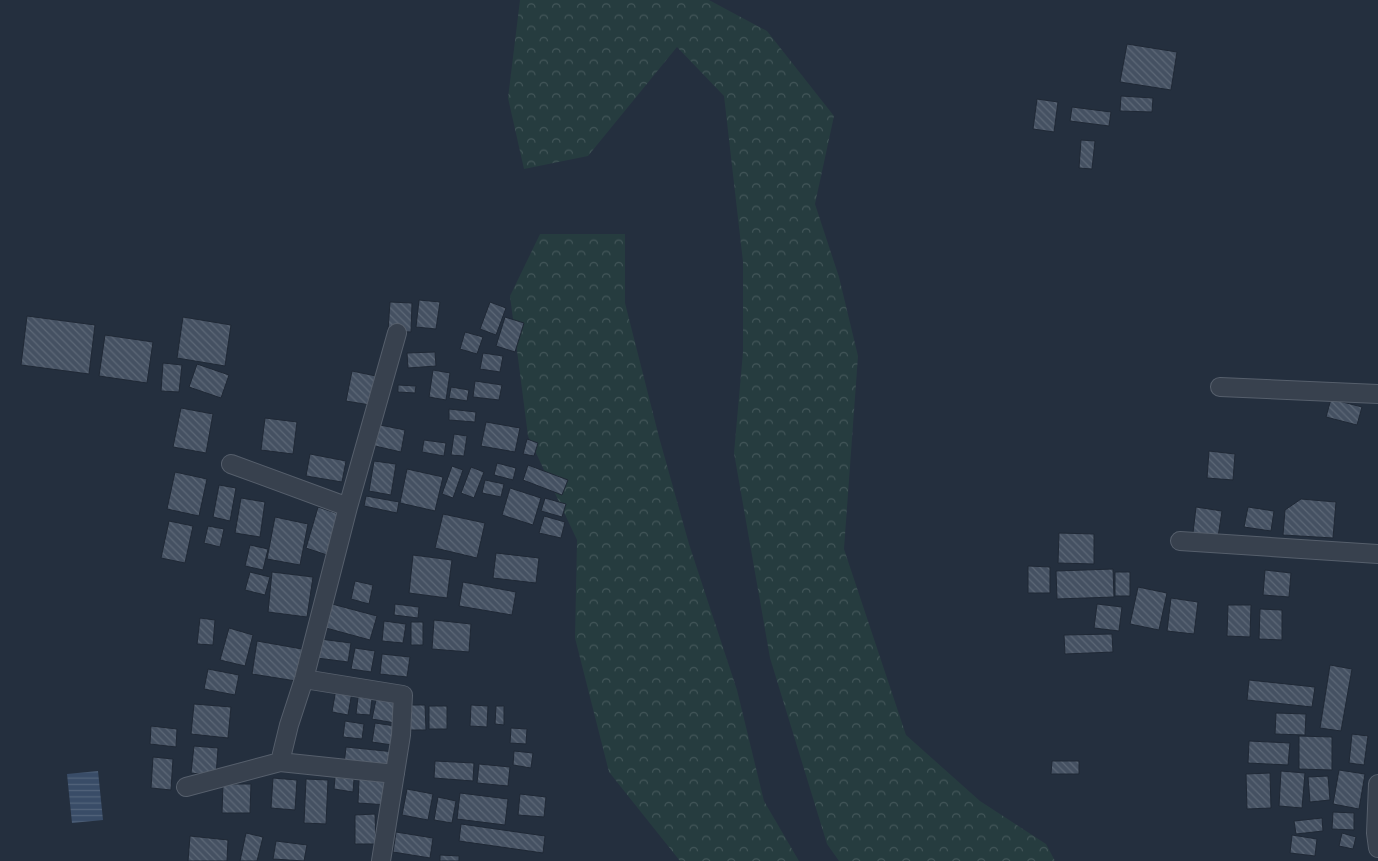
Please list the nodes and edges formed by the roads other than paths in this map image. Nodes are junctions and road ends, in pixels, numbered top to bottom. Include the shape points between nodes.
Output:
1 (397, 333) dead end
2 (1220, 387) dead end
3 (1378, 394) edge
4 (231, 464) dead end
5 (348, 508) junction
6 (1180, 541) dead end
7 (1378, 554) edge
8 (304, 679) junction
9 (280, 762) junction
10 (396, 774) junction
11 (1378, 784) edge
12 (186, 787) dead end
13 (1378, 848) edge
14 (381, 861) edge

1 - 5 street
2 - 3 street
4 - 5 street
5 - 8 street
6 - 7 street
8 - 9 street
8 - 10 street via 403,695
9 - 10 street
9 - 12 street
10 - 14 street
11 - 13 street

